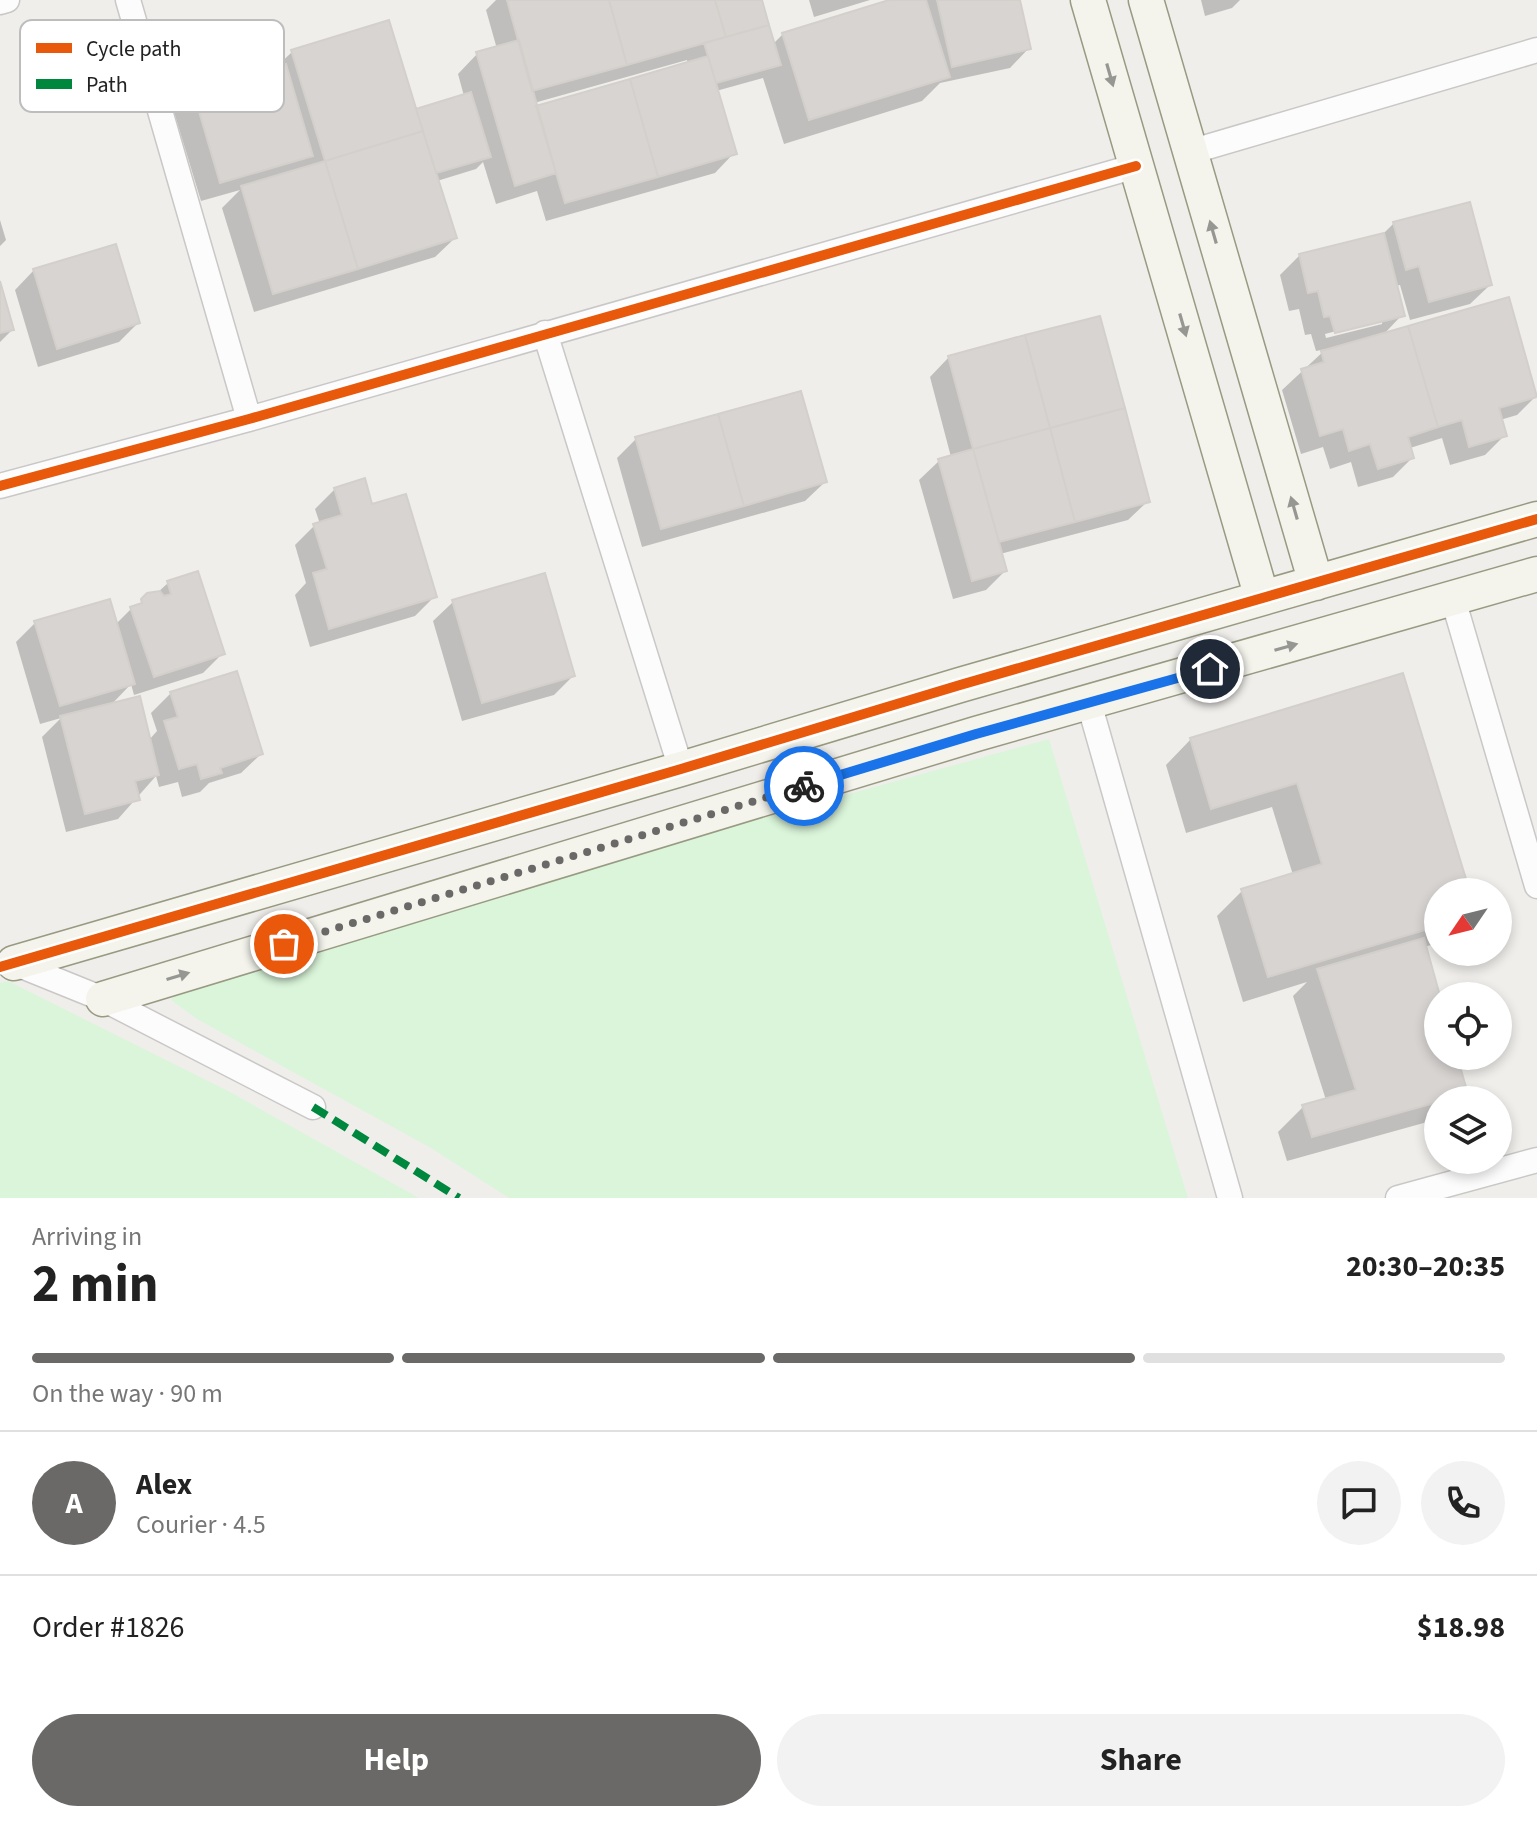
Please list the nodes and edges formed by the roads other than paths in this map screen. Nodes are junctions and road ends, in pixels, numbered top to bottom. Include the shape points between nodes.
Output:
1 (7, 0) edge
2 (128, 0) edge
3 (1088, 0) edge
4 (1146, 0) edge
5 (0, 2) edge
6 (134, 20) edge
7 (1537, 50) edge
8 (160, 112) edge
9 (1190, 152) junction
10 (1136, 166) junction
11 (545, 333) junction
12 (249, 419) junction
13 (0, 486) edge
14 (1537, 519) edge
15 (1537, 574) edge
16 (1316, 583) junction
17 (1262, 598) junction
18 (1453, 599) junction
19 (960, 685) junction
20 (1089, 703) junction
21 (976, 734) junction
22 (681, 769) junction
23 (1537, 886) edge
24 (7, 965) edge
25 (103, 999) junction
26 (313, 1107) dead end
27 (1537, 1160) edge
28 (1230, 1198) edge
29 (1398, 1198) edge

1 - 5 street
2 - 6 street
3 -> 10 street
4 - 9 street
7 - 9 street
8 - 12 street
16 -> 9 street
10 - 11 street
10 -> 17 street
11 - 12 street
11 - 22 street
12 - 13 street
14 - 16 street
15 - 18 street
16 - 17 street
17 - 19 street
20 -> 18 street
18 - 23 street
19 - 21 street
19 - 22 street
20 - 21 street
20 - 28 street
25 -> 21 street
22 - 24 street
24 - 25 street
25 - 26 street
27 - 29 street

